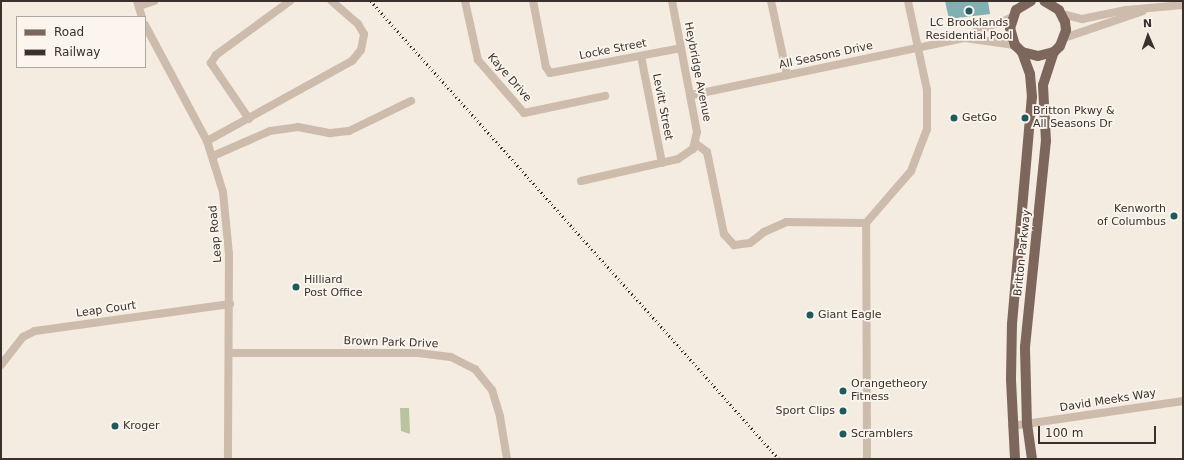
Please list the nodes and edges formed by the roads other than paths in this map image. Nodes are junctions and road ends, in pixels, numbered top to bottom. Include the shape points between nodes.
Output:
1 (154, 1) edge
2 (290, 1) edge
3 (332, 1) edge
4 (465, 1) edge
5 (533, 1) edge
6 (672, 1) edge
7 (771, 1) edge
8 (908, 1) edge
9 (1044, 1) edge
10 (1026, 2) edge
11 (138, 3) edge
12 (1054, 4) edge
13 (1183, 5) edge
14 (1146, 10) junction
15 (1062, 14) junction
16 (142, 16) edge
17 (1011, 18) junction
18 (146, 27) edge
19 (966, 38) junction
20 (1064, 38) junction
21 (681, 48) junction
22 (917, 48) junction
23 (1019, 48) junction
24 (1054, 52) junction
25 (641, 56) junction
26 (787, 75) junction
27 (605, 96) dead end
28 (692, 96) junction
29 (411, 100) dead end
30 (249, 119) junction
31 (207, 141) junction
32 (695, 144) junction
33 (213, 156) junction
34 (662, 163) junction
35 (581, 180) dead end
36 (866, 223) junction
37 (230, 304) junction
38 (229, 353) junction
39 (1, 365) edge
40 (1183, 401) edge
41 (1027, 425) junction
42 (1012, 426) junction
43 (228, 459) edge
44 (507, 459) edge
45 (867, 459) edge
46 (1015, 459) edge
47 (1032, 459) edge

1 - 11 street
2 - 30 street via 216,55 212,63
3 - 30 street via 358,24 364,34 361,50 352,61
4 - 27 street, Kaye Drive via 478,60 524,113
5 - 25 street, Locke Street via 550,73
6 - 21 street, Heybridge Avenue
7 - 26 street
8 - 22 street
9 - 12 main road
10 - 17 main road
11 - 16 street
12 - 15 main road
13 - 14 street
14 - 15 street via 1126,10 1082,19
14 - 20 street
15 - 20 main road via 1065,22
17 - 19 street, All Seasons Drive
17 - 23 main road, Britton Parkway via 1010,28
18 - 31 street, Leap Road
19 - 22 street, All Seasons Drive
19 - 23 street, All Seasons Drive
20 - 24 main road, Britton Parkway
21 - 25 street, Locke Street
21 - 28 street, Heybridge Avenue
22 - 26 street, All Seasons Drive
22 - 36 street via 927,90 927,129 910,171
23 - 24 main road via 1038,56
23 - 42 main road, Britton Parkway via 1030,74 1032,98 1012,324
24 - 41 main road, Britton Parkway via 1043,85 1046,141 1026,347
25 - 34 street, Levitt Street
26 - 28 street, All Seasons Drive
28 - 32 street, Heybridge Avenue via 697,132
29 - 33 street via 349,131 330,132 298,127 270,131
30 - 31 street
31 - 33 street, Leap Road
32 - 34 street via 688,154
32 - 36 street via 707,152 724,234 734,245 750,243 764,232 786,222
33 - 37 street, Leap Road via 223,192 229,231
34 - 35 street
36 - 45 street
37 - 38 street, Leap Road
37 - 39 street, Leap Court via 35,331 23,337
38 - 43 street, Leap Road
38 - 44 street, Brown Park Drive via 418,353 451,357 475,369 492,390 500,416
40 - 41 street, David Meeks Way
41 - 42 street, David Meeks Way
41 - 47 main road, Britton Parkway
42 - 46 main road, Britton Parkway

